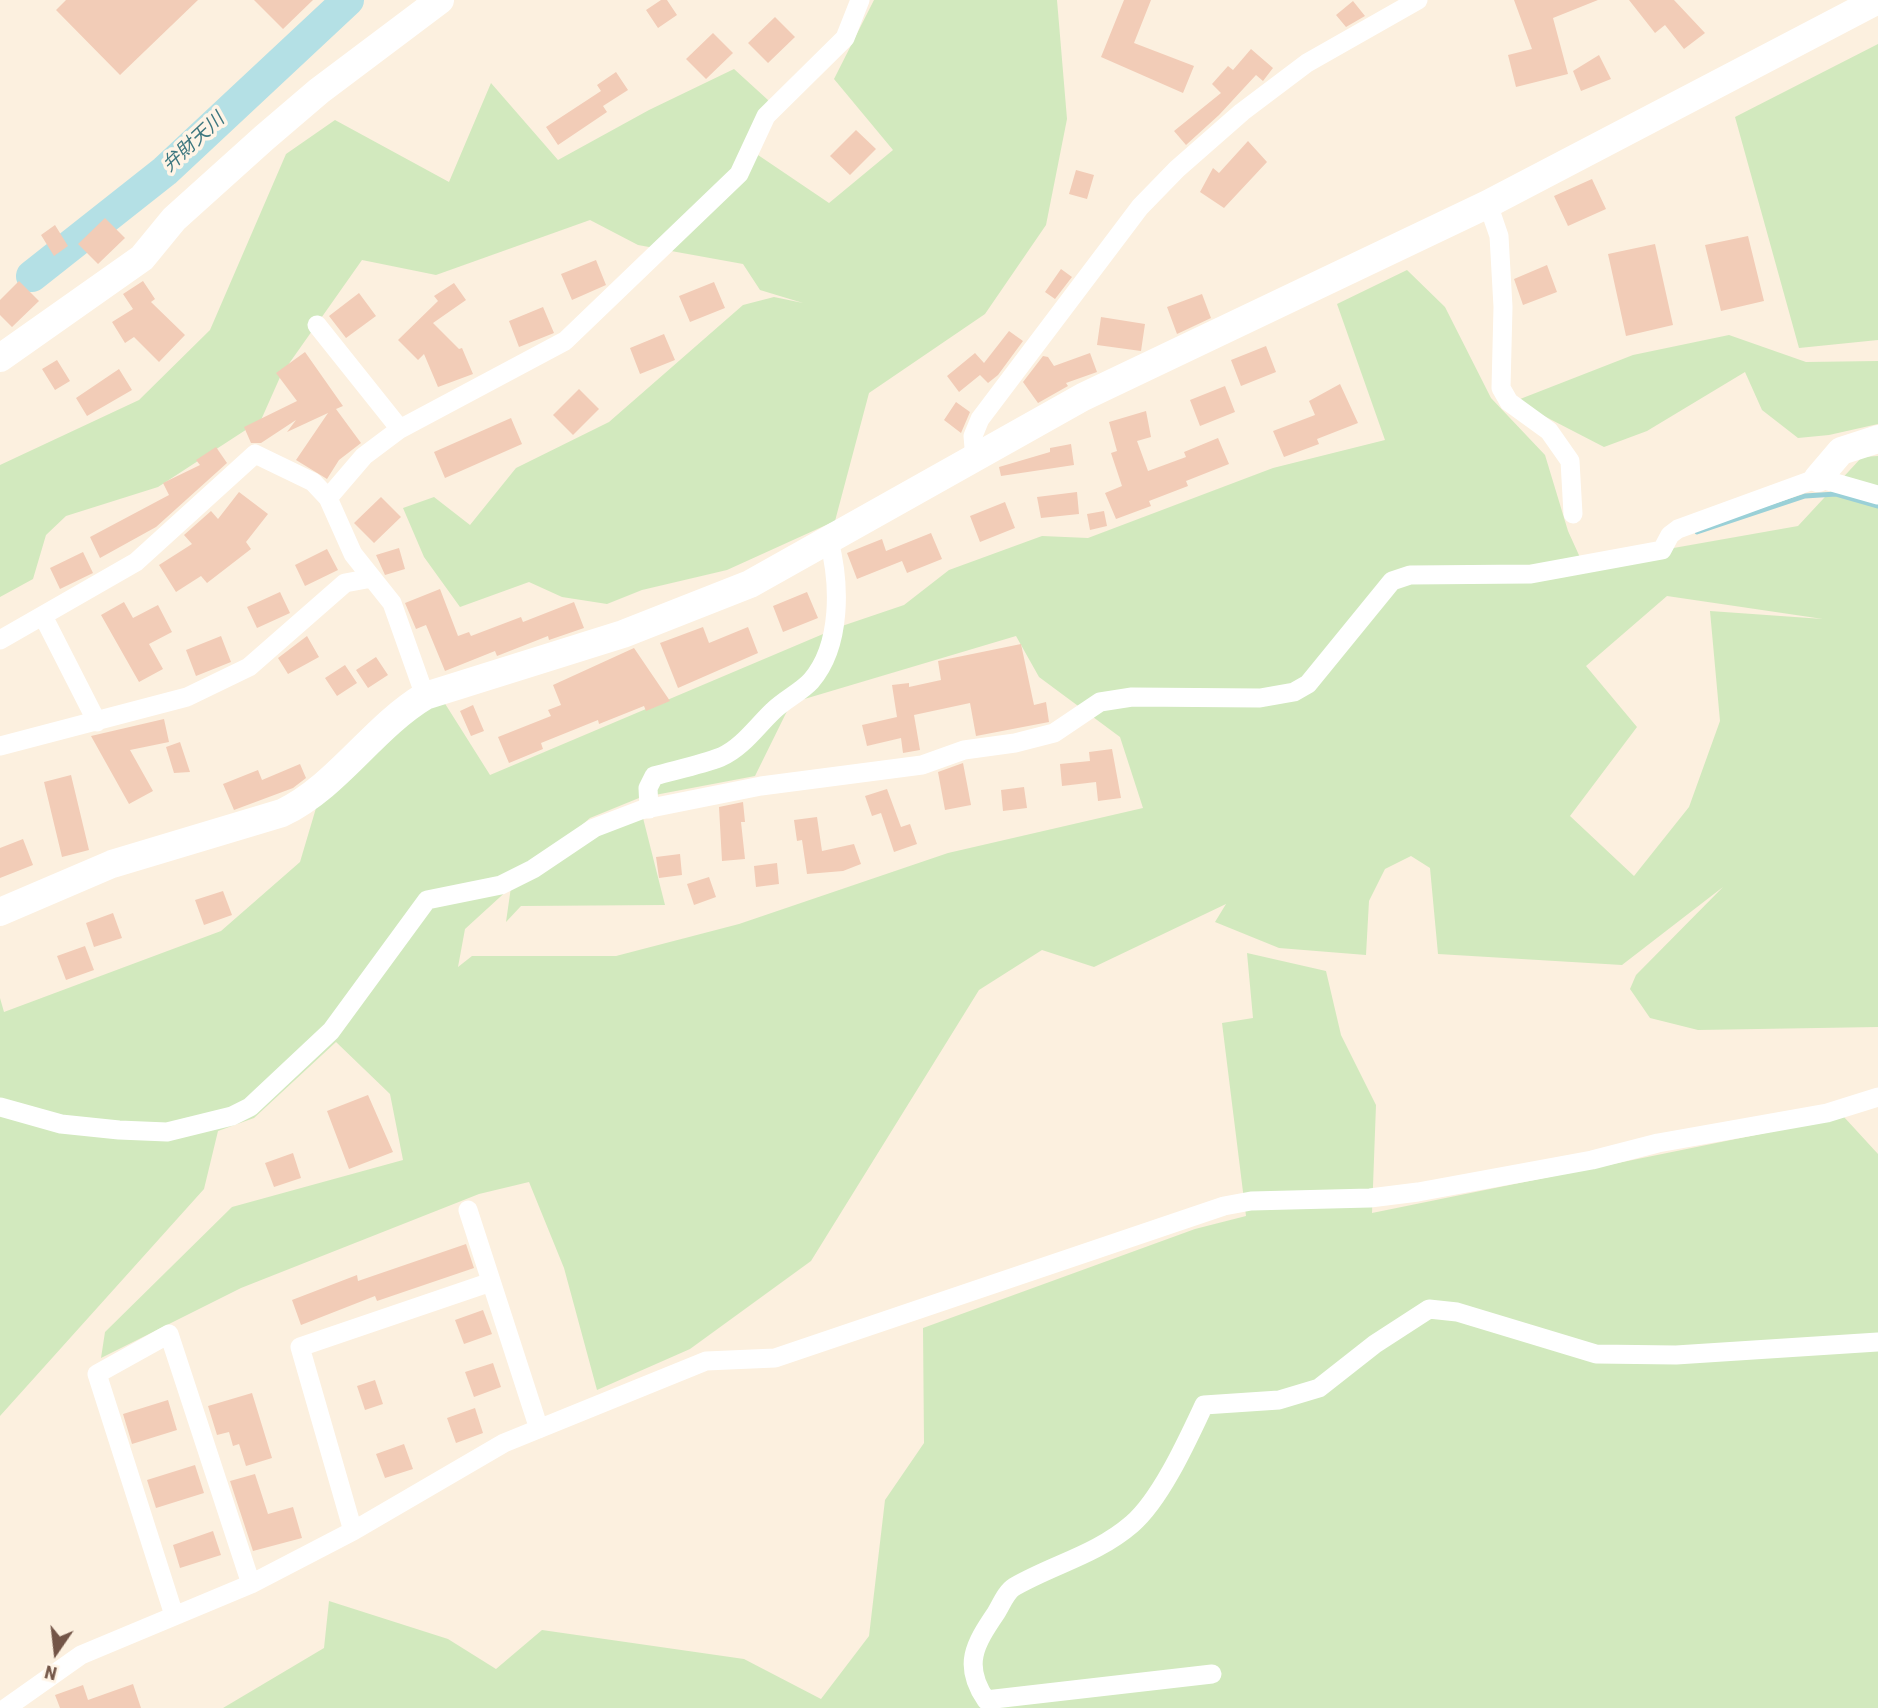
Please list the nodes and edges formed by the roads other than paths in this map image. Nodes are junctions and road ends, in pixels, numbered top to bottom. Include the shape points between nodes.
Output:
1 (440, 0) edge
2 (860, 0) edge
3 (1418, 0) edge
4 (1878, 0) edge
5 (1832, 10) edge
6 (1488, 204) junction
7 (317, 324) dead end
8 (0, 358) edge
9 (400, 429) junction
10 (1878, 439) edge
11 (975, 459) junction
12 (1818, 478) junction
13 (1878, 495) edge
14 (328, 498) junction
15 (1573, 514) dead end
16 (829, 541) junction
17 (372, 578) junction
18 (43, 616) junction
19 (0, 640) edge
20 (425, 696) junction
21 (97, 722) junction
22 (0, 746) edge
23 (649, 809) junction
24 (0, 912) edge
25 (1878, 1097) edge
26 (0, 1107) edge
27 (468, 1210) dead end
28 (491, 1282) junction
29 (1878, 1342) edge
30 (539, 1429) junction
31 (352, 1531) junction
32 (251, 1584) junction
33 (174, 1615) junction
34 (1212, 1674) dead end
35 (6, 1708) edge

1 - 8 street via 264,138 174,219 142,258
2 - 9 street via 845,38 766,116 738,174 565,341
3 - 11 street via 1307,63 1242,112 1140,207 980,419 973,436
4 - 5 street
5 - 6 street
6 - 11 street via 1083,397
6 - 15 street via 1500,236 1501,388 1509,402 1549,431 1570,461
7 - 9 street
9 - 14 street via 363,456
10 - 12 street via 1842,451
11 - 16 street
12 - 13 street
12 - 23 street via 1678,528 1662,550 1531,574 1410,575 1392,581 1308,684 1294,692 1260,698 1132,697 1100,702 1054,733 1015,743 964,750 922,765 761,786
14 - 17 street via 353,555
14 - 18 street via 313,482 255,454 136,562
16 - 20 street via 750,584 623,634
16 - 23 street via 837,594 831,636 811,681 722,756 653,776 648,788
17 - 20 street via 392,603
17 - 21 street via 345,583 249,667 187,697
18 - 19 street
18 - 21 street
20 - 24 street via 402,710 305,802 112,864
21 - 22 street
23 - 26 street via 594,828 533,869 501,884 427,900 331,1031 250,1107 232,1116 167,1132 131,1131 61,1124
25 - 30 street via 1827,1113 1418,1192 1224,1206 775,1358 706,1361
27 - 28 street
28 - 30 street
28 - 31 street via 300,1347
29 - 34 street via 1676,1355 1596,1354 1457,1312 1429,1309 1319,1388 1279,1400 1204,1405 1176,1464 1134,1523 1084,1557 1012,1588 975,1643 973,1662 975,1683 986,1700
30 - 31 street via 504,1443
31 - 32 street
32 - 33 street
32 - 33 street via 169,1334 97,1374
33 - 35 street via 81,1655

